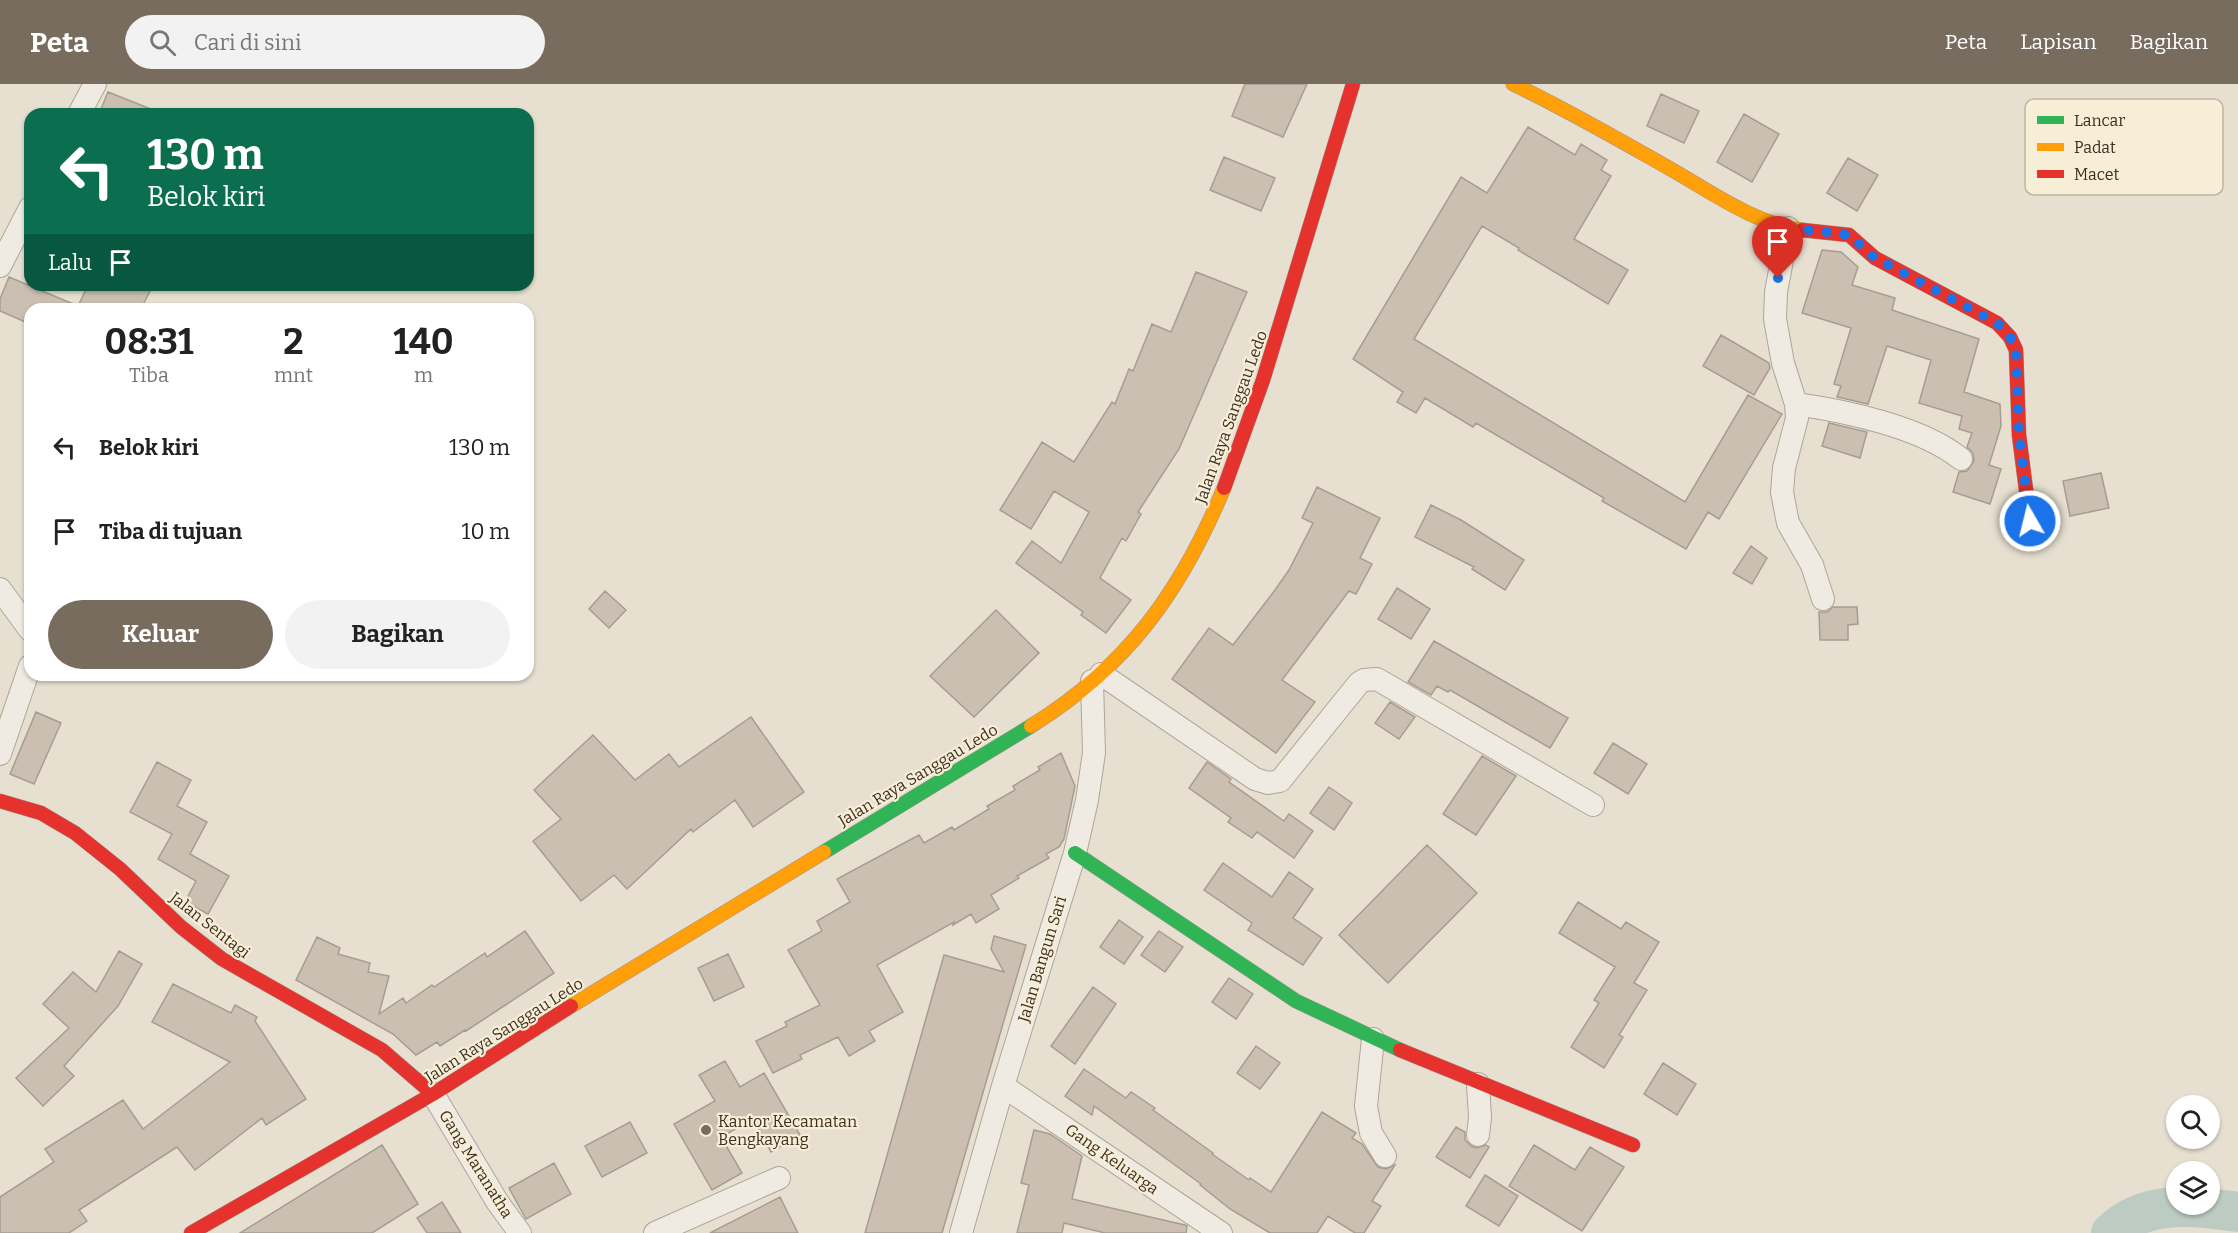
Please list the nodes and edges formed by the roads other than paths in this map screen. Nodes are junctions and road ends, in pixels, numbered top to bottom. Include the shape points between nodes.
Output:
1 (95, 84) edge
2 (1353, 84) edge
3 (1513, 84) edge
4 (82, 108) edge
5 (24, 220) edge
6 (1788, 228) junction
7 (0, 266) edge
8 (1796, 404) junction
9 (1961, 459) dead end
10 (2030, 521) dead end
11 (0, 589) edge
12 (1823, 599) dead end
13 (24, 622) edge
14 (1097, 678) junction
15 (25, 681) edge
16 (0, 754) edge
17 (0, 801) edge
18 (1593, 805) dead end
19 (1075, 853) junction
20 (1373, 1039) junction
21 (1478, 1084) junction
22 (1003, 1086) junction
23 (433, 1094) junction
24 (1478, 1135) dead end
25 (1633, 1145) dead end
26 (1385, 1156) dead end
27 (780, 1178) dead end
28 (191, 1233) edge
29 (520, 1233) edge
30 (655, 1233) edge
31 (961, 1233) edge
32 (1221, 1233) edge

1 - 4 street
2 - 14 main road, Jalan Raya Sanggau Ledo via 1282,324 1218,507 1183,573 1153,618
3 - 6 main road via 1744,211
5 - 7 street
6 - 8 street via 1775,320
6 - 10 main road via 1849,235 1875,258 1997,323 2010,337 2019,368 2019,426
8 - 9 street via 1873,420 1943,445
8 - 12 street via 1797,424 1782,480 1784,504 1788,523 1812,564
11 - 13 street
14 - 18 street via 1255,779 1268,783 1280,781 1359,683 1377,679
14 - 19 street, Jalan Bangun Sari via 1094,753
14 - 23 main road, Jalan Raya Sanggau Ledo via 1038,723
15 - 16 street
17 - 23 main road, Jalan Sentagi via 40,813 75,833 222,959 382,1050
19 - 20 main road via 1296,1001
19 - 22 street, Jalan Bangun Sari
20 - 21 main road
20 - 26 street via 1366,1106 1371,1133
21 - 24 street
21 - 25 main road
22 - 31 street, Jalan Bangun Sari
22 - 32 street, Gang Keluarga
23 - 28 main road, Jalan Raya Sanggau Ledo
23 - 29 street, Gang Maranatha
27 - 30 street

